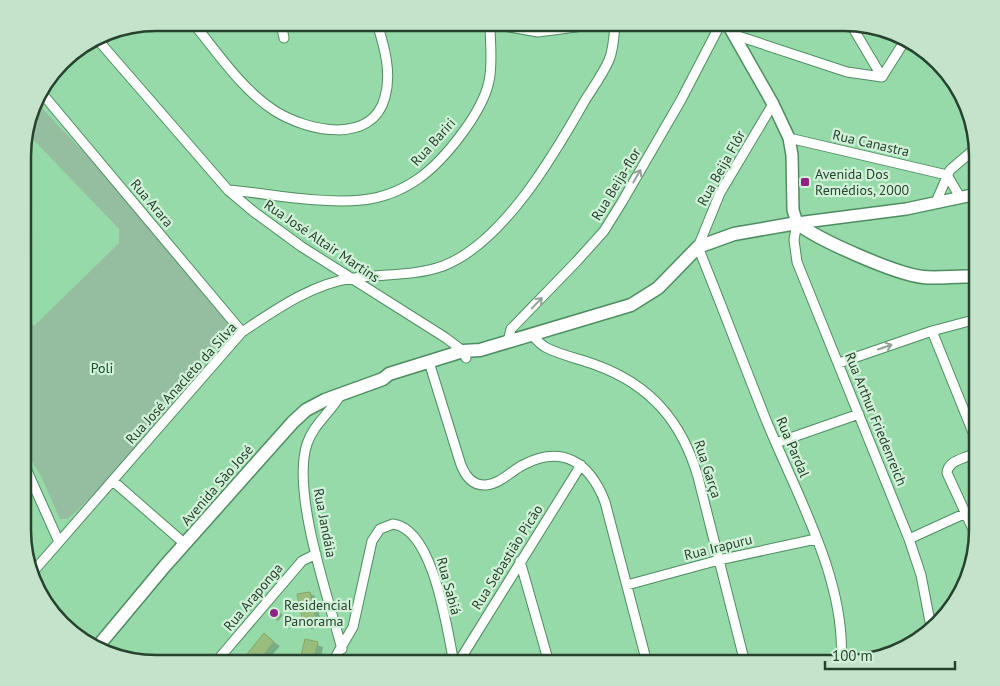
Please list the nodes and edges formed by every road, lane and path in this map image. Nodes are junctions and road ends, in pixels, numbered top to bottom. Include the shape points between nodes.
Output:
1 (201, 32) edge
2 (283, 32) edge
3 (378, 32) edge
4 (489, 32) edge
5 (614, 32) edge
6 (716, 32) edge
7 (856, 32) edge
8 (735, 34) joint
9 (284, 38) dead end
10 (102, 44) edge
11 (902, 46) edge
12 (882, 77) junction
13 (46, 98) edge
14 (773, 104) junction
15 (789, 138) junction
16 (968, 154) edge
17 (947, 175) junction
18 (228, 190) junction
19 (968, 196) edge
20 (960, 197) junction
21 (936, 202) junction
22 (797, 223) junction
23 (698, 247) junction
24 (968, 277) edge
25 (351, 278) junction
26 (968, 321) edge
27 (932, 331) junction
28 (242, 332) junction
29 (531, 334) junction
30 (508, 340) junction
31 (462, 356) junction
32 (839, 363) junction
33 (430, 365) junction
34 (341, 394) junction
35 (859, 414) junction
36 (968, 420) edge
37 (776, 443) junction
38 (968, 456) edge
39 (580, 465) junction
40 (32, 481) edge
41 (113, 481) junction
42 (967, 512) joint
43 (816, 539) junction
44 (909, 539) junction
45 (59, 542) junction
46 (186, 544) junction
47 (316, 554) junction
48 (719, 560) junction
49 (520, 561) junction
50 (37, 567) edge
51 (628, 585) junction
52 (930, 620) edge
53 (102, 642) edge
54 (342, 650) junction
55 (223, 654) edge
56 (339, 654) edge
57 (454, 654) edge
58 (461, 654) edge
59 (547, 655) edge
60 (645, 655) edge
61 (743, 655) edge
62 (841, 655) edge

1 - 3 street via 264,103 294,122 325,131 362,124 375,116 382,105 387,65
2 - 9 street
4 - 18 street, Rua Bariri via 491,71 485,94 466,127 444,155 419,178 395,192 362,200 338,201
5 - 25 street, Rua José Anacleto da Silva via 609,61 531,188 478,244 444,265 427,270
30 -> 6 street, Rua Beija-flor via 511,329 604,231
7 - 12 street
8 - 12 street via 847,72
8 - 14 street
10 - 18 street, Rua José Altair Martins
11 - 12 street
13 - 28 street, Rua Arara
14 - 15 street
14 - 23 street, Rua Beija Flôr via 720,193
15 - 17 street, Rua Canastra
15 - 22 street via 793,210
16 - 17 street via 954,164
17 - 20 street
17 - 21 street
18 - 25 street, Rua José Altair Martins via 266,221
19 - 20 street
20 - 21 street
21 - 22 street
22 - 23 main road, Avenida São José via 741,233
22 - 24 main road via 822,239 905,273 921,277
22 - 32 street, Rua Arthur Friedenreich via 794,240 797,262
23 - 29 main road, Avenida São José via 658,288 631,305
23 - 37 street, Rua Pardal
25 - 28 street, Rua José Anacleto da Silva via 278,307
25 - 31 street, Rua José Altair Martins via 446,338
26 - 27 street
32 -> 27 street
27 - 36 street
28 - 41 street, Rua José Anacleto da Silva
29 - 30 main road, Avenida São José
29 - 48 street, Rua Garça via 545,347 612,371 631,382 665,411 690,451
30 - 31 main road, Avenida São José
31 - 33 main road, Avenida São José
32 - 35 street, Rua Arthur Friedenreich
33 - 34 main road, Avenida São José via 392,381 382,379
33 - 39 street via 463,472 473,482 495,483 522,466 548,456 565,457
34 - 46 main road, Avenida São José via 314,405 293,422
34 - 47 street, Rua Jandáia via 310,436 304,457 305,498
35 - 37 street
35 - 44 street, Rua Arthur Friedenreich
37 - 43 street, Rua Pardal
38 - 42 street via 947,469
39 - 49 street, Rua Sebastião Picão
39 - 51 street via 599,486
40 - 45 street
41 - 45 street, Rua José Anacleto da Silva
41 - 46 street
42 - 44 street
43 - 48 street, Rua Irapuru
43 - 62 street, Rua Pardal via 834,595
44 - 52 street, Rua Arthur Friedenreich via 921,575
45 - 50 street, Rua José Anacleto da Silva
46 - 53 main road, Avenida São José
47 - 54 street, Rua Jandáia
47 - 55 street, Rua Araponga via 302,561
48 - 51 street, Rua Irapuru
48 - 61 street, Rua Garça
49 - 58 street, Rua Sebastião Picão
49 - 59 street
51 - 60 street
54 - 56 street
54 - 57 street, Rua Sabiá via 356,617 372,540 380,529 393,524 408,531 422,546 430,564

